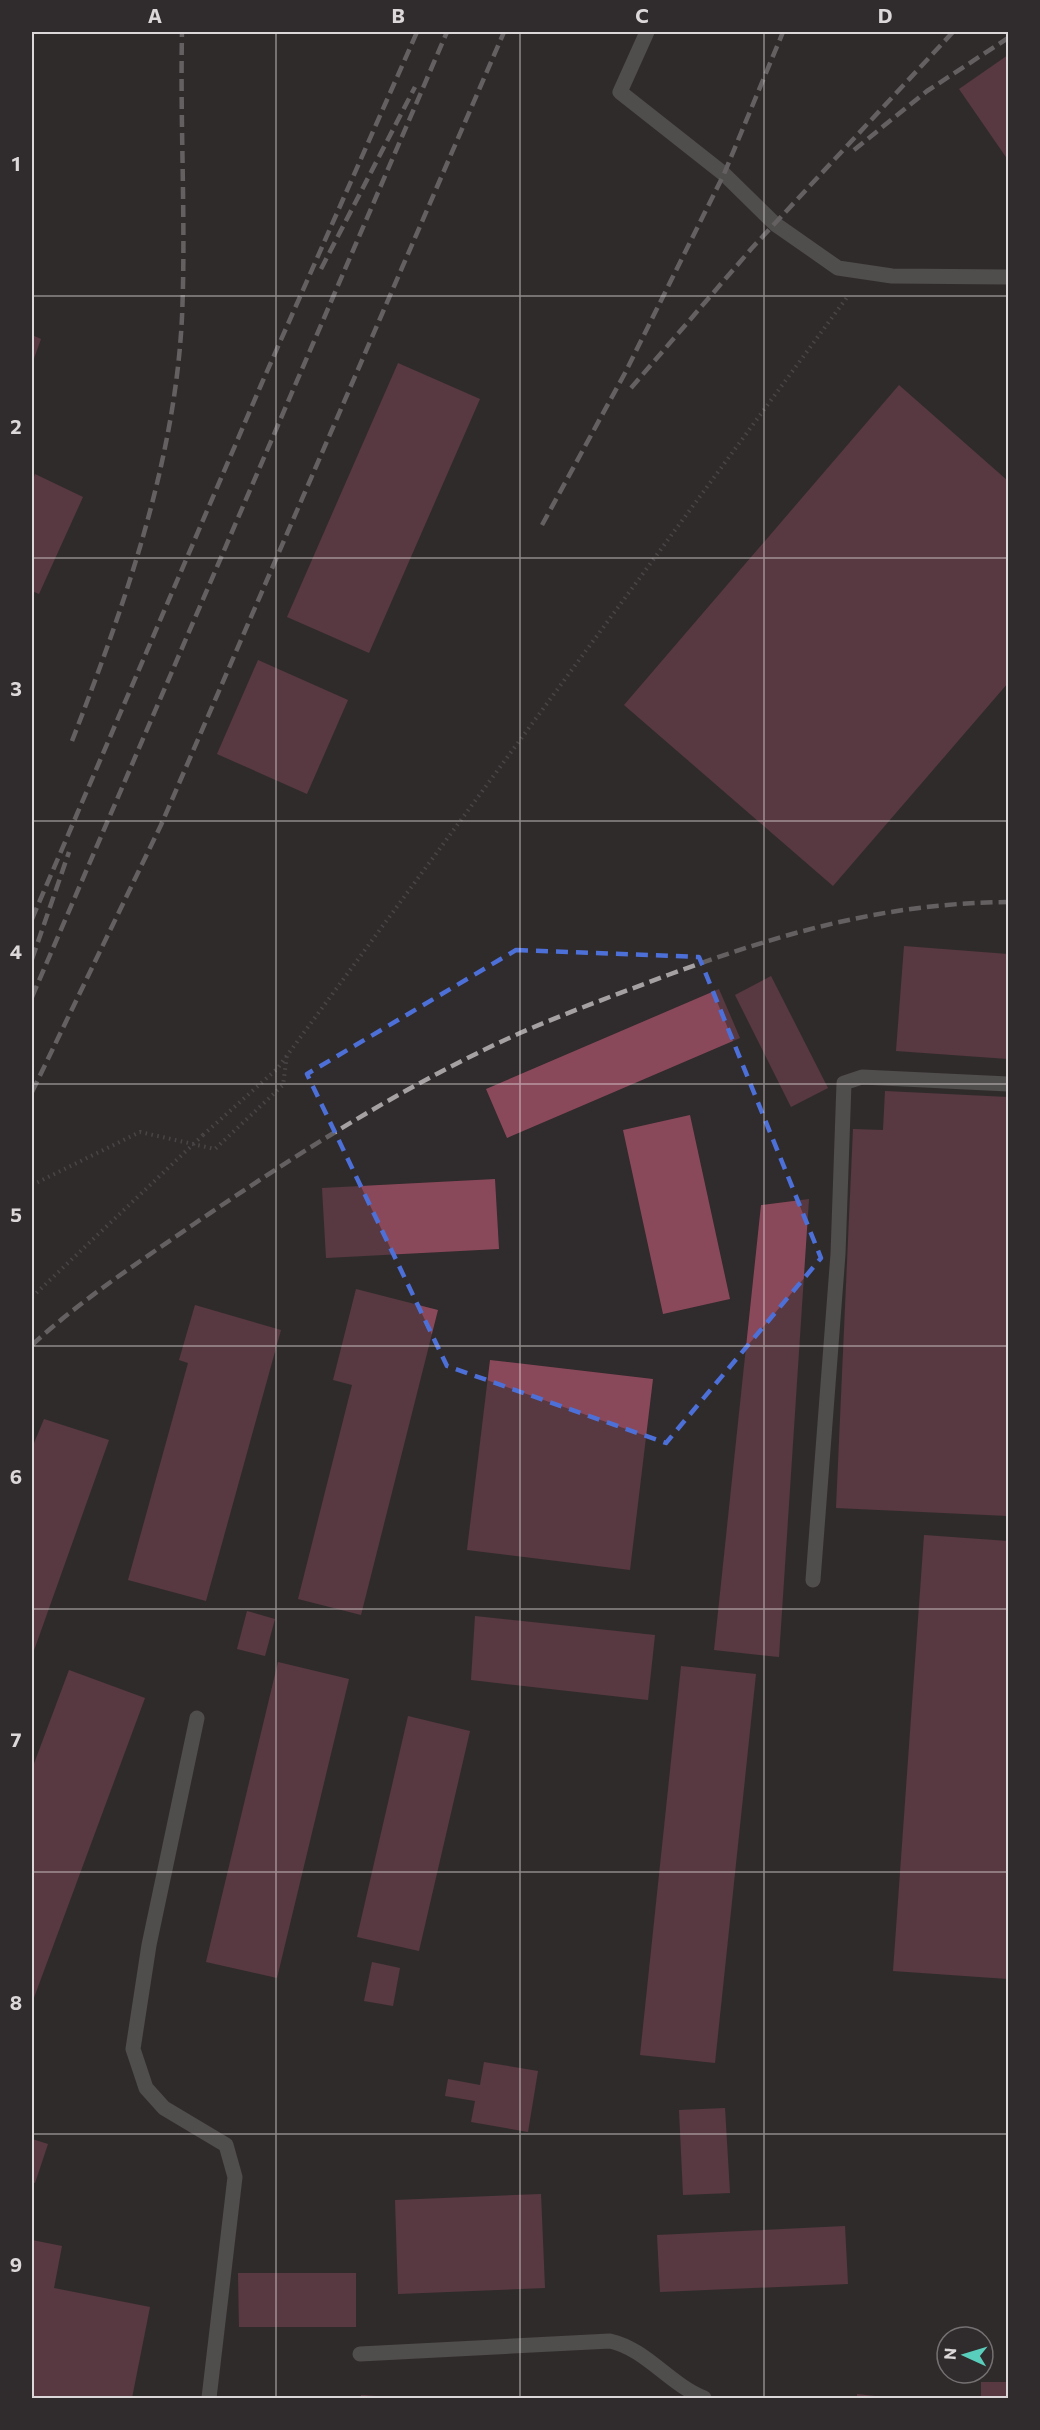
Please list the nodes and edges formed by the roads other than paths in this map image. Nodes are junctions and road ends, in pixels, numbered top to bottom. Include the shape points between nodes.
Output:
1 (647, 32) edge
2 (1008, 277) edge
3 (1008, 1084) edge
4 (813, 1580) dead end
5 (197, 1718) dead end
6 (360, 2354) dead end
7 (209, 2398) edge
8 (704, 2398) edge

1 - 2 street via 620,92 724,174 775,224 838,268 932,278
3 - 4 street via 862,1077 844,1083 838,1254
5 - 7 street via 149,1945 133,2049 146,2088 164,2108 226,2145 236,2177
6 - 8 street via 610,2341 635,2350 676,2385

